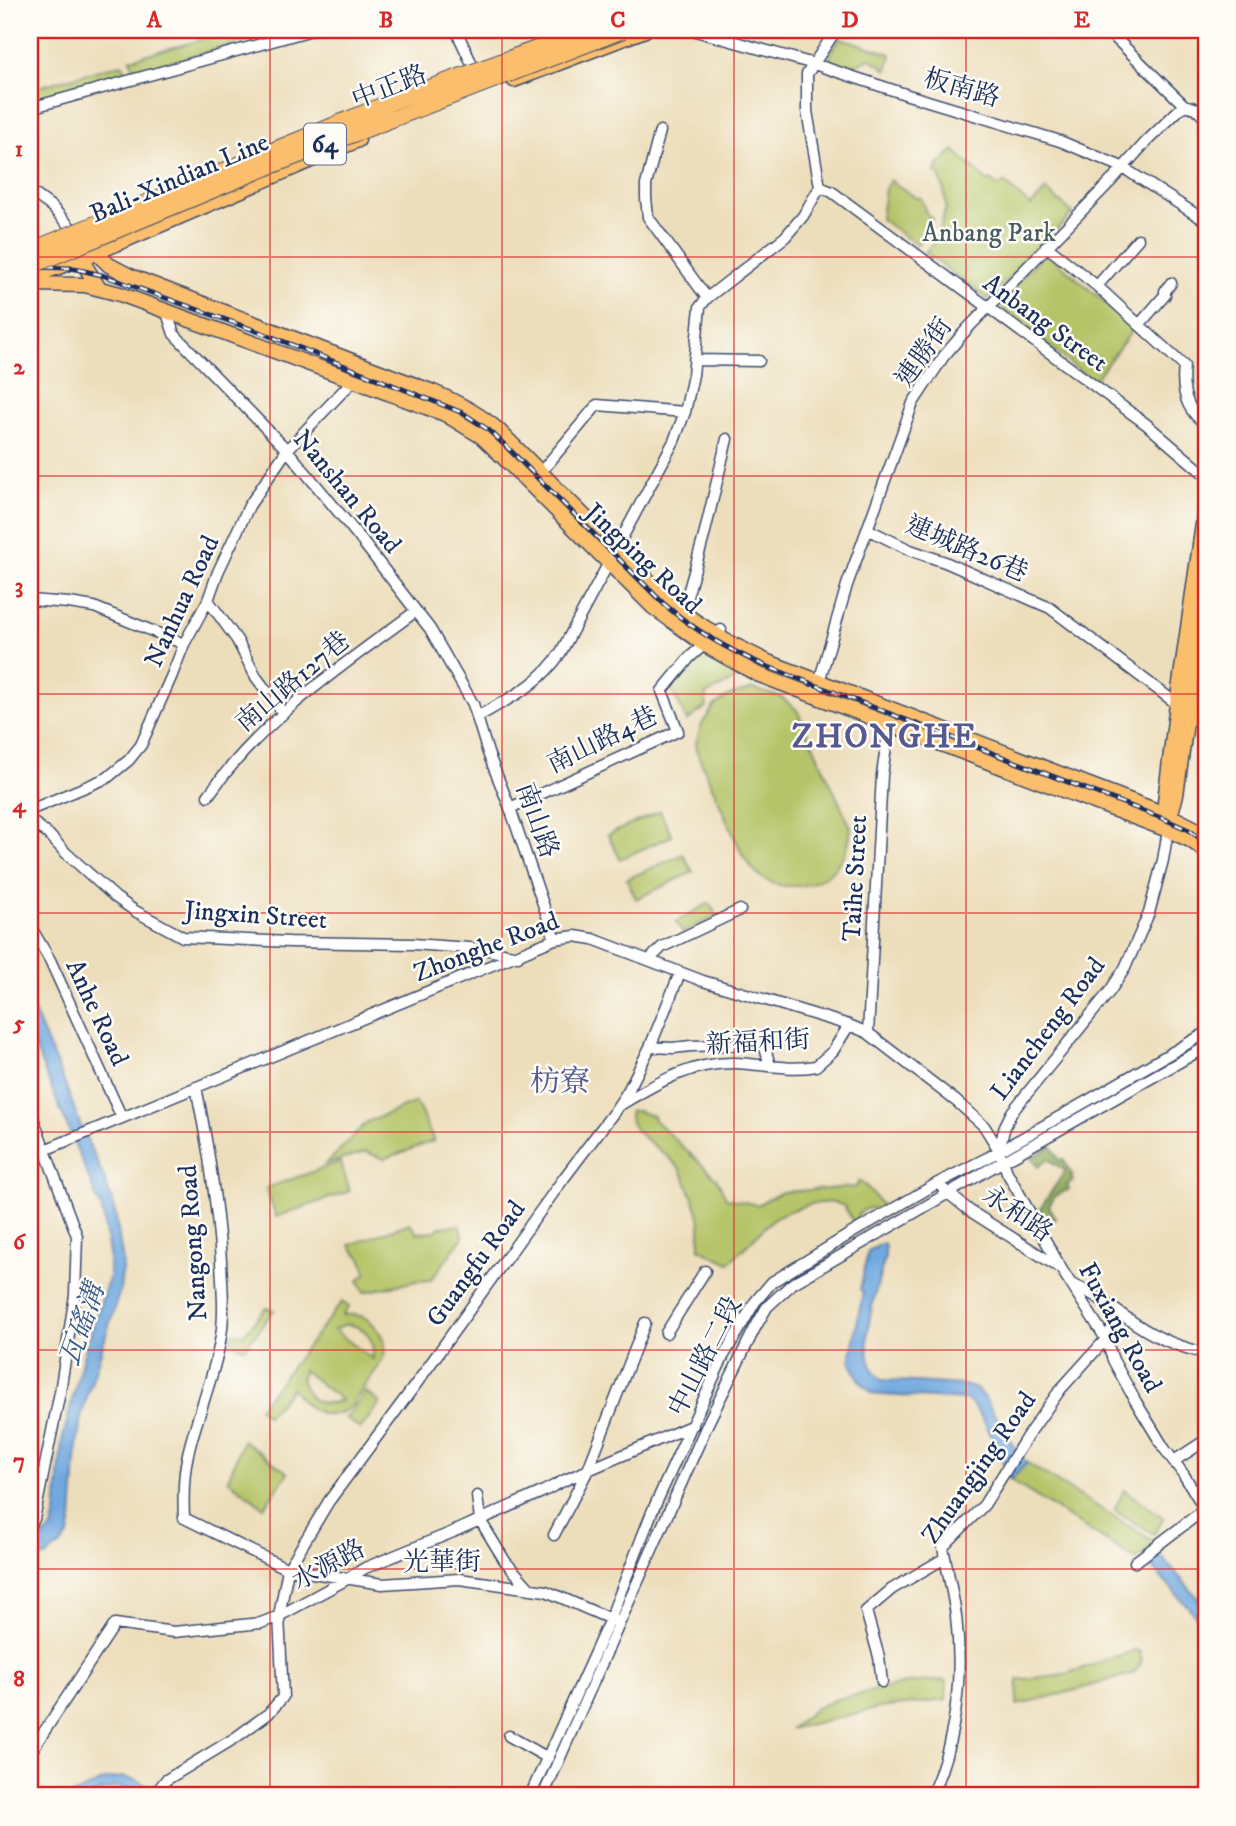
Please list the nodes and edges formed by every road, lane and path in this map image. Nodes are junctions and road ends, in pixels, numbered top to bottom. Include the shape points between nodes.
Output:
1 (312, 30) edge
2 (456, 30) edge
3 (571, 30) edge
4 (588, 30) edge
5 (607, 30) edge
6 (623, 30) edge
7 (645, 30) edge
8 (692, 30) edge
9 (836, 30) edge
10 (1107, 30) edge
11 (814, 64) junction
12 (478, 78) junction
13 (1184, 105) junction
14 (30, 108) edge
15 (1206, 119) edge
16 (660, 131) dead end
17 (1122, 167) junction
18 (820, 187) junction
19 (30, 191) edge
20 (1206, 221) edge
21 (76, 236) junction
22 (1138, 239) dead end
23 (1046, 246) junction
24 (31, 248) edge
25 (94, 252) junction
26 (81, 259) junction
27 (31, 276) edge
28 (1171, 283) dead end
29 (1097, 286) junction
30 (98, 287) junction
31 (707, 298) junction
32 (987, 307) junction
33 (166, 310) junction
34 (185, 317) junction
35 (1139, 325) junction
36 (179, 339) junction
37 (694, 360) junction
38 (759, 361) dead end
39 (354, 381) junction
40 (685, 412) junction
41 (1206, 424) edge
42 (727, 439) dead end
43 (288, 450) junction
44 (541, 472) junction
45 (1206, 474) edge
46 (1206, 503) edge
47 (867, 529) junction
48 (615, 548) junction
49 (608, 563) junction
50 (1206, 579) edge
51 (30, 600) edge
52 (208, 600) junction
53 (416, 611) junction
54 (682, 611) junction
55 (714, 637) junction
56 (184, 644) junction
57 (819, 681) junction
58 (815, 696) junction
59 (1177, 704) junction
60 (283, 713) junction
61 (477, 717) junction
62 (890, 717) junction
63 (208, 796) dead end
64 (510, 808) junction
65 (30, 810) edge
66 (30, 820) edge
67 (1169, 823) junction
68 (1206, 837) edge
69 (1206, 851) edge
70 (740, 910) dead end
71 (30, 926) edge
72 (555, 939) junction
73 (518, 956) junction
74 (649, 960) junction
75 (680, 973) junction
76 (849, 1024) junction
77 (868, 1033) junction
78 (1206, 1033) edge
79 (650, 1046) junction
80 (1206, 1047) edge
81 (770, 1066) junction
82 (197, 1087) junction
83 (618, 1106) junction
84 (30, 1110) edge
85 (122, 1118) junction
86 (45, 1150) junction
87 (999, 1150) junction
88 (30, 1156) edge
89 (1003, 1161) junction
90 (936, 1184) junction
91 (949, 1192) junction
92 (1062, 1270) junction
93 (705, 1271) dead end
94 (1071, 1284) junction
95 (1117, 1311) junction
96 (645, 1323) dead end
97 (666, 1333) dead end
98 (1106, 1339) junction
99 (1206, 1353) edge
100 (693, 1425) junction
101 (1206, 1440) edge
102 (1174, 1461) junction
103 (587, 1472) junction
104 (477, 1496) dead end
105 (1205, 1510) edge
106 (184, 1518) joint
107 (480, 1520) junction
108 (30, 1525) edge
109 (554, 1535) dead end
110 (945, 1558) junction
111 (1135, 1562) dead end
112 (288, 1569) junction
113 (349, 1578) junction
114 (530, 1588) junction
115 (279, 1616) junction
116 (615, 1621) junction
117 (882, 1682) dead end
118 (509, 1736) dead end
119 (30, 1753) edge
120 (548, 1758) junction
121 (153, 1796) edge
122 (530, 1796) edge
123 (543, 1796) edge
124 (931, 1796) edge

1 - 14 street
2 - 12 street
3 - 12 main road
4 - 24 highway, Bali-Xindian Line / 64, bridge via 391,102
5 - 12 main road
6 - 27 highway, Bali-Xindian Line / 64, bridge via 265,168
7 - 12 main road via 558,64
8 - 11 street, 板南路
9 - 11 street
10 - 13 street
11 - 17 street, 板南路 via 1060,141
11 - 18 street via 807,74 807,111
12 - 21 main road via 303,130
12 - 25 main road via 368,135
13 - 15 street
13 - 17 street, 連勝街
16 - 31 street via 646,185 648,217
17 - 20 street, 板南路
17 - 23 street, 連勝街
18 - 31 street via 785,237
18 - 32 street, Anbang Street
19 - 21 street via 52,207
21 - 24 main road
21 - 25 main road, Jingping Road
21 - 26 main road
21 - 27 main road
22 - 29 street
23 - 29 street
23 - 32 street, 連勝街
25 - 26 main road
25 - 44 main road, Jingping Road via 130,276 453,400 492,425
26 - 27 main road
26 - 30 main road
27 - 30 main road, Jingping Road
28 - 35 street
29 - 35 street
30 - 33 main road, Jingping Road
31 - 37 street via 700,307
32 - 45 street, Anbang Street
32 - 47 street, 連勝街 via 944,356 913,403
33 - 34 main road, Jingping Road
33 - 36 street, Nanshan Road
34 - 36 street via 178,327
34 - 39 main road, Jingping Road
35 - 41 street via 1184,366 1182,381 1190,411
36 - 43 street, Nanshan Road
37 - 38 street
37 - 40 street
39 - 43 street, Nanhua Road
39 - 49 main road, Jingping Road via 439,411 481,436
40 - 44 street via 597,405
40 - 48 street
42 - 54 street
43 - 52 street, Nanhua Road via 250,506
43 - 53 street, Nanshan Road
44 - 48 main road, Jingping Road
46 - 59 main road, Liancheng Road
47 - 57 street, 連勝街
47 - 59 street, 連城路26巷 via 1050,608
48 - 49 street
48 - 54 main road, Jingping Road
49 - 55 main road, Jingping Road via 653,607
49 - 61 street via 551,667
50 - 67 main road, Liancheng Road
51 - 56 street via 94,607
52 - 56 street, Nanhua Road
52 - 60 street
53 - 60 street, 南山路127巷
53 - 61 street, Nanshan Road via 464,687
54 - 55 main road, Jingping Road
55 - 57 main road, Jingping Road
55 - 58 main road, Jingping Road via 757,674
55 - 64 street, 南山路4巷 via 662,691 677,731
56 - 65 street, Nanhua Road via 141,745 129,760 107,778
57 - 58 street, 連勝街
57 - 62 main road, Jingping Road
58 - 62 main road, Jingping Road
59 - 67 main road, Liancheng Road via 1165,803
60 - 63 street, 南山路127巷
61 - 64 street, 南山路
62 - 67 main road, Jingping Road
62 - 77 street, Taihe Street via 882,775
64 - 72 street, 南山路
66 - 73 street, Jingxin Street via 116,897 183,937 413,944
67 - 68 main road, Jingping Road via 1196,829
67 - 69 main road, Jingping Road
67 - 87 street, Liancheng Road via 1149,913 1125,968 1012,1112
70 - 74 street via 662,947
71 - 85 street, Anhe Road
72 - 73 street, Zhonghe Road
72 - 74 street, Zhonghe Road via 593,939
73 - 82 street, Zhonghe Road
74 - 75 street, Zhonghe Road
75 - 76 street, Zhonghe Road
75 - 79 street, Guangfu Road
76 - 77 street, Zhonghe Road
76 - 81 street, 新福和街 via 816,1066
77 - 87 street, Zhonghe Road via 981,1122
78 - 87 street, 中山路二段
79 - 81 street via 764,1044
79 - 83 street, Guangfu Road
80 - 89 street, 中山路二段
81 - 83 street, 新福和街 via 715,1063 694,1067
82 - 85 street, Zhonghe Road
82 - 106 street, Nangong Road via 213,1173 224,1310 213,1374 188,1456
83 - 112 street, Guangfu Road via 328,1501
84 - 86 street
85 - 86 street, Zhonghe Road
86 - 88 street, Zhonghe Road
86 - 108 street via 78,1236 75,1295 60,1392
87 - 89 street, Zhonghe Road
87 - 90 street, 中山路二段
89 - 91 street, 中山路二段
89 - 92 street, Fuxiang Road
90 - 91 street, 永和路
90 - 100 street, 中山路二段 via 772,1282 723,1357
91 - 92 street, 永和路
91 - 116 street, 中山路二段 via 792,1284 767,1307
92 - 94 street, Fuxiang Road
93 - 97 street
94 - 95 street
94 - 98 street, Fuxiang Road
95 - 98 street
95 - 99 street via 1163,1339
96 - 103 street
98 - 102 street, Fuxiang Road via 1136,1402
98 - 110 street, Zhuangjing Road via 1060,1390 984,1505 943,1547
100 - 103 street, 水源路
100 - 116 street, 中山路二段 via 652,1512
101 - 102 street
102 - 105 street, Fuxiang Road
103 - 107 street, 水源路
103 - 109 street
104 - 107 street
105 - 111 street
106 - 112 street, 光華街
107 - 113 street, 水源路
107 - 114 street via 505,1561
110 - 117 street, Zhuangjing Road via 891,1589 866,1611
110 - 124 street via 958,1630 960,1675 954,1720
112 - 113 street, 光華街
112 - 115 street, Guangfu Road
113 - 114 street, 光華街 via 382,1584 459,1579
113 - 115 street, 水源路
114 - 116 street, 光華街
115 - 119 street, 水源路 via 261,1623 174,1632 115,1624
115 - 121 street, Guangfu Road via 282,1697 268,1714 166,1780
116 - 120 street, 中山路二段
116 - 123 street, 中山路二段
118 - 120 street
120 - 122 street, 中山路二段

